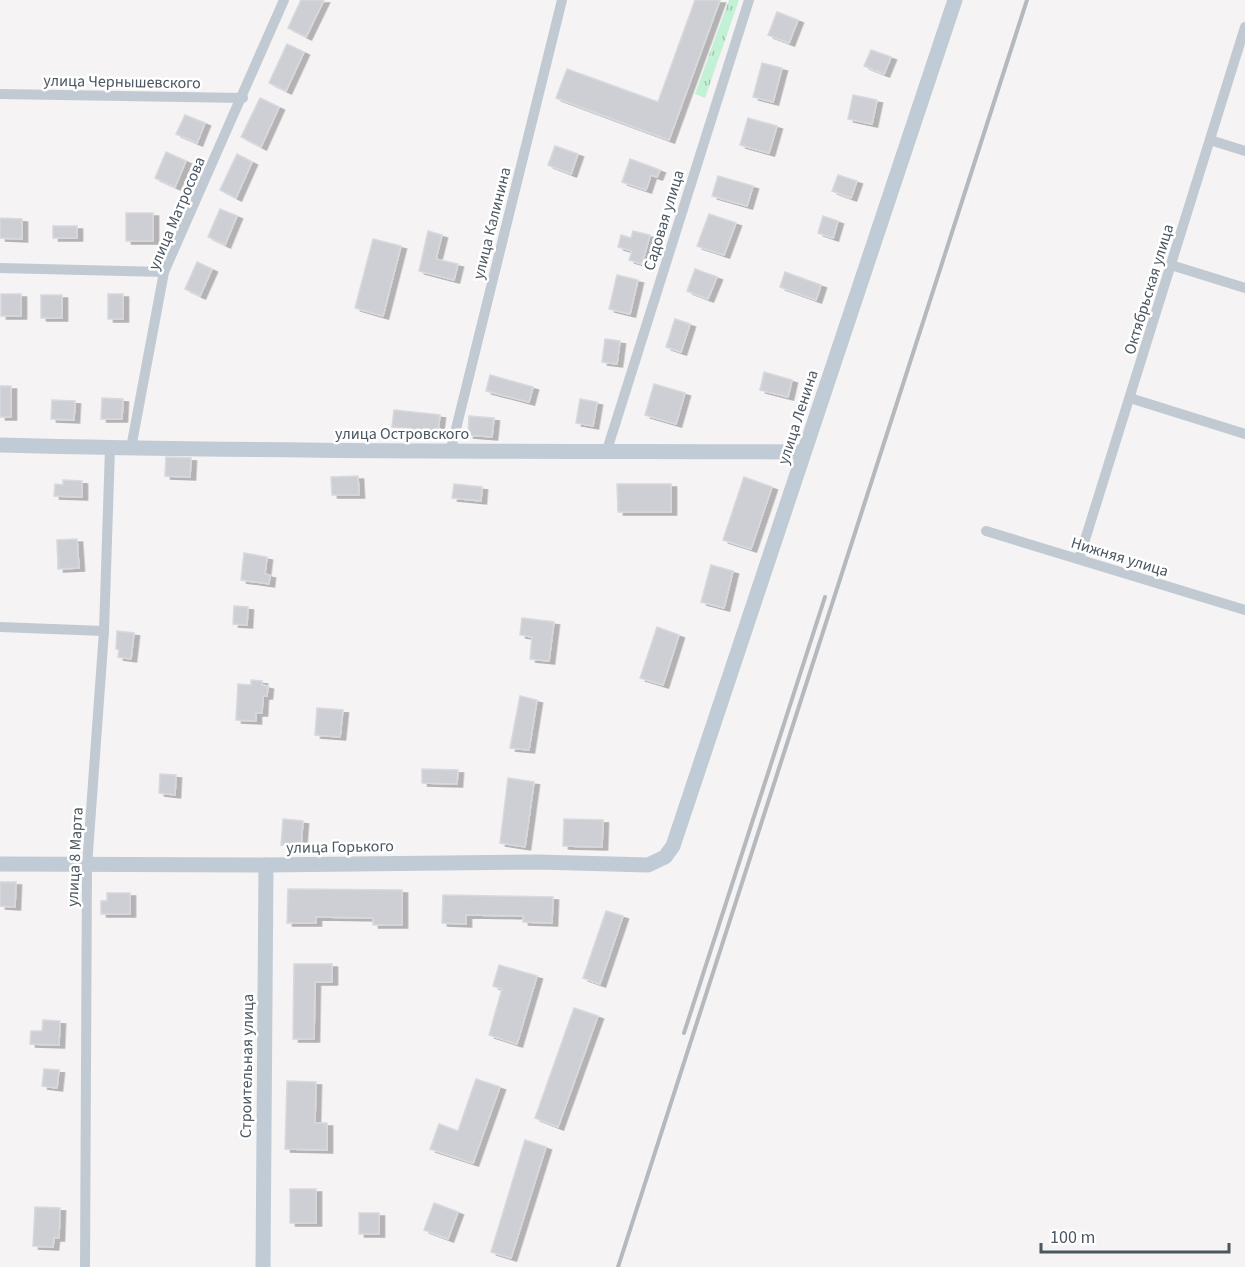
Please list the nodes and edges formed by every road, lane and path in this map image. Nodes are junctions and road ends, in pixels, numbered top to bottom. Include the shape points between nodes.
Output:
1 (284, 0) edge
2 (562, 0) edge
3 (749, 0) edge
4 (955, 0) edge
5 (1245, 27) edge
6 (0, 94) edge
7 (243, 98) junction
8 (1210, 140) junction
9 (1245, 151) edge
10 (1171, 265) junction
11 (0, 268) edge
12 (164, 272) junction
13 (1245, 288) edge
14 (1130, 398) junction
15 (1245, 434) edge
16 (0, 445) edge
17 (110, 448) junction
18 (131, 448) junction
19 (607, 450) junction
20 (450, 453) junction
21 (804, 453) junction
22 (986, 531) dead end
23 (1079, 559) junction
24 (1245, 610) edge
25 (0, 627) edge
26 (104, 631) junction
27 (674, 846) joint
28 (0, 864) edge
29 (266, 865) junction
30 (87, 866) junction
31 (86, 1267) edge
32 (263, 1267) edge

1 - 7 street, улица Матросова
2 - 20 street, улица Калинина
3 - 19 street, Садовая улица
4 - 21 street, улица Ленина
5 - 8 street, Октябрьская улица
6 - 7 street, улица Чернышевского
7 - 12 street, улица Матросова
8 - 9 street
8 - 10 street, Октябрьская улица
10 - 13 street
10 - 14 street, Октябрьская улица
11 - 12 street
12 - 18 street, улица Матросова
14 - 15 street
14 - 23 street, Октябрьская улица
16 - 17 street, улица Островского
17 - 18 street, улица Островского
17 - 26 street, улица 8 Марта
18 - 20 street, улица Островского
19 - 20 street, улица Островского
19 - 21 street, улица Островского
21 - 27 street, улица Ленина
22 - 23 street, Нижняя улица
23 - 24 street, Нижняя улица
25 - 26 street
26 - 30 street, улица 8 Марта
27 - 29 street, улица Горького via 648,865
28 - 30 street, улица Горького
29 - 30 street, улица Горького
29 - 32 street, Строительная улица
30 - 31 street, улица 8 Марта

